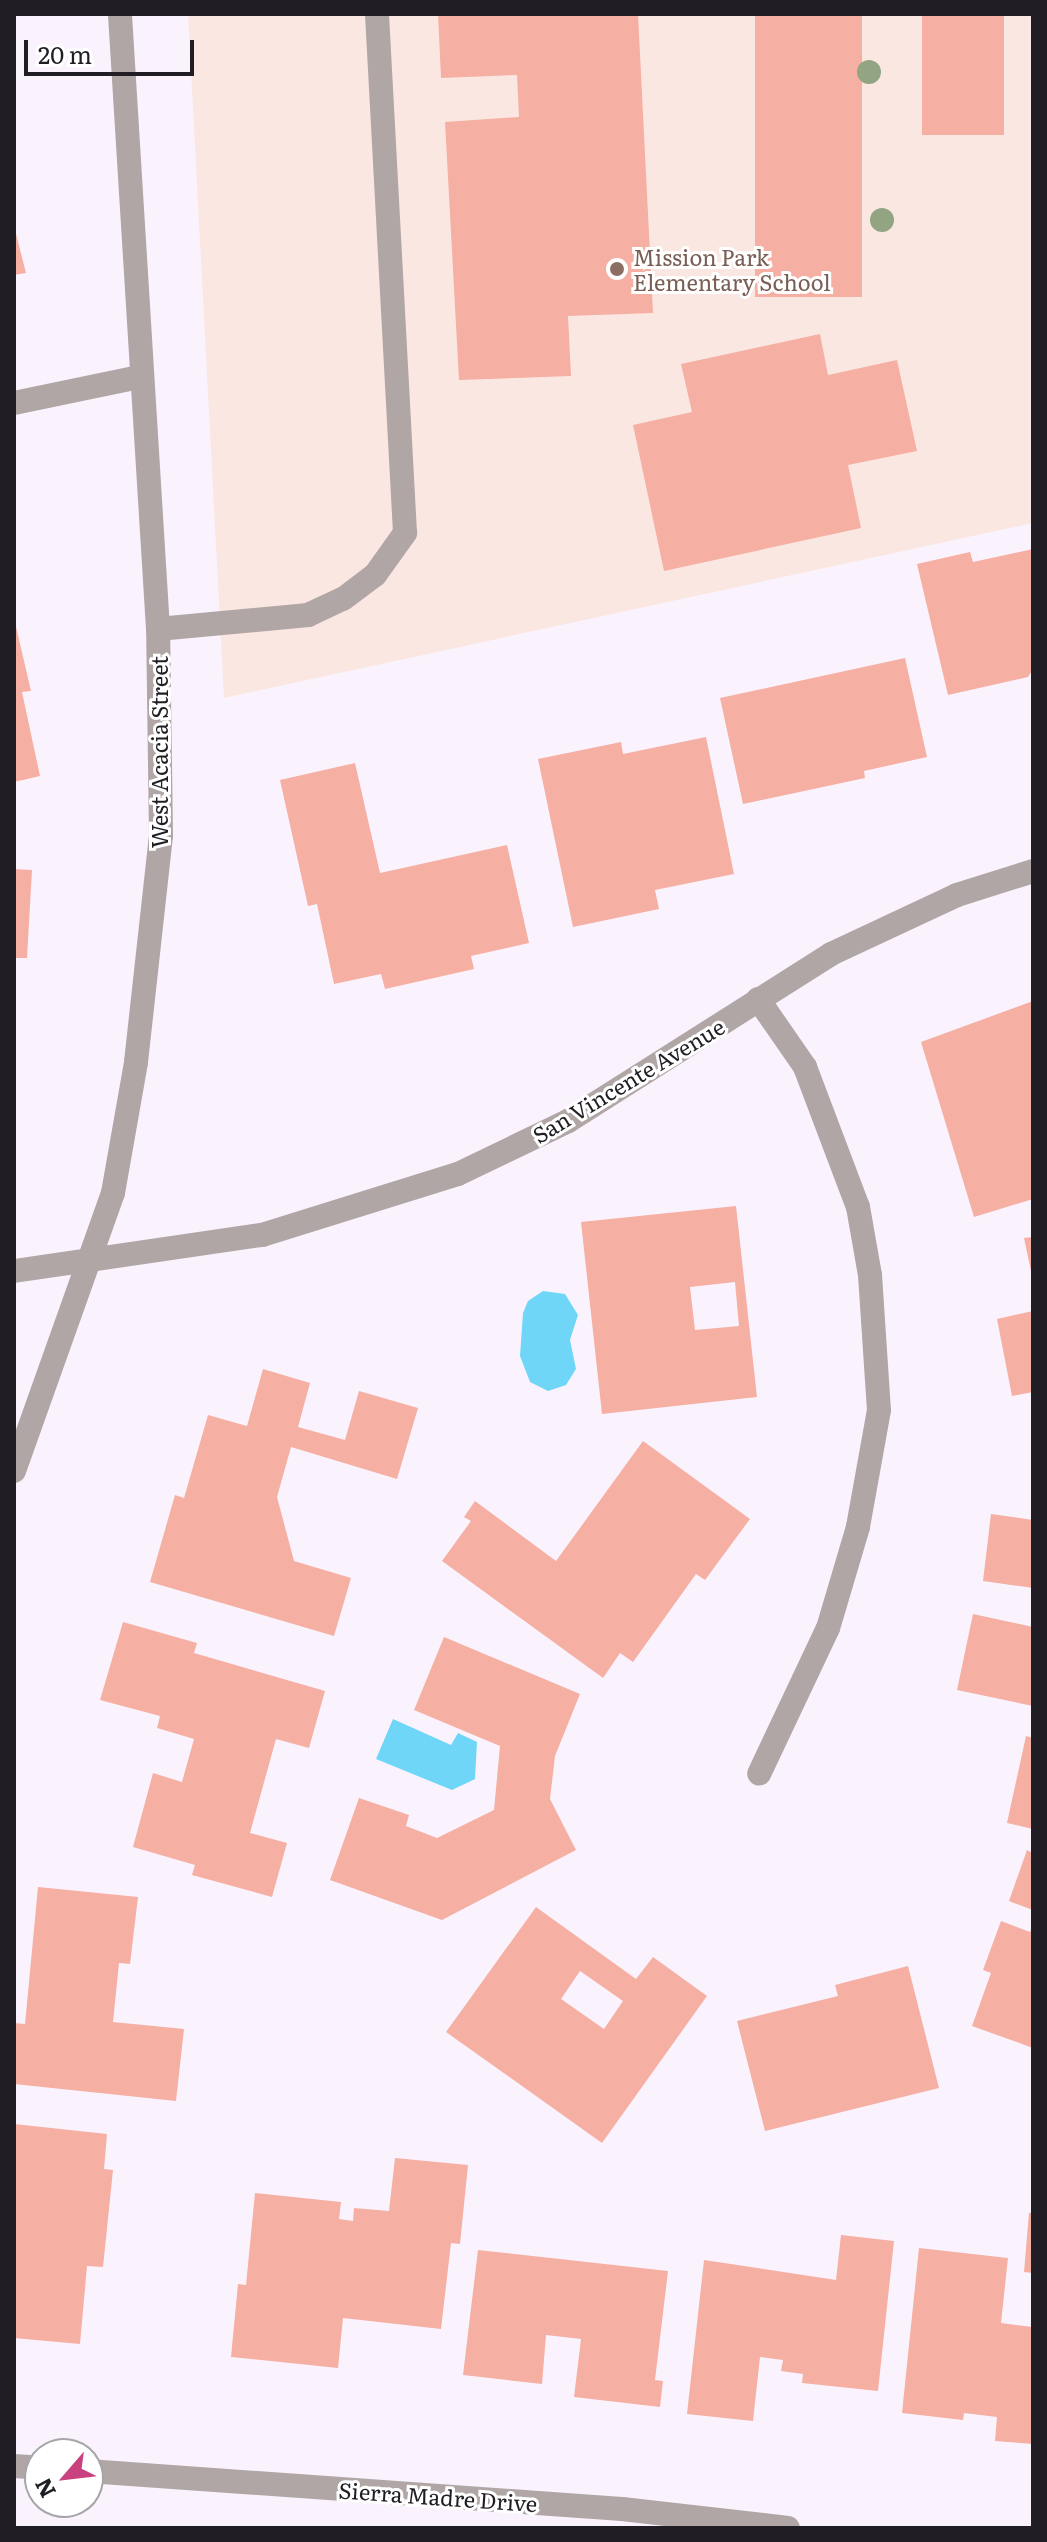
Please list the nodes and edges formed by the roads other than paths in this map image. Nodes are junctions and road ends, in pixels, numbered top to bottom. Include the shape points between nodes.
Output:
1 (120, 14) edge
2 (377, 14) edge
3 (140, 377) junction
4 (14, 403) edge
5 (158, 629) junction
6 (1033, 871) edge
7 (758, 999) junction
8 (91, 1264) junction
9 (14, 1271) edge
10 (14, 1471) edge
11 (759, 1774) dead end
12 (104, 2472) edge
13 (621, 2519) edge
14 (788, 2528) edge

1 - 3 street, West Acacia Street
2 - 5 street via 405,533 375,575 343,599 308,615
3 - 4 street
3 - 5 street, West Acacia Street
5 - 8 street, West Acacia Street via 161,836 151,952 113,1193
6 - 7 street, San Vincente Avenue via 957,895 889,925
7 - 8 street, San Vincente Avenue via 568,1121 458,1174 262,1235
7 - 11 street via 805,1067 858,1207 870,1275 879,1410 858,1527 828,1628
8 - 9 street, San Vincente Avenue
8 - 10 street, West Acacia Street
12 - 13 street, Sierra Madre Drive
13 - 14 street, Sierra Madre Drive

